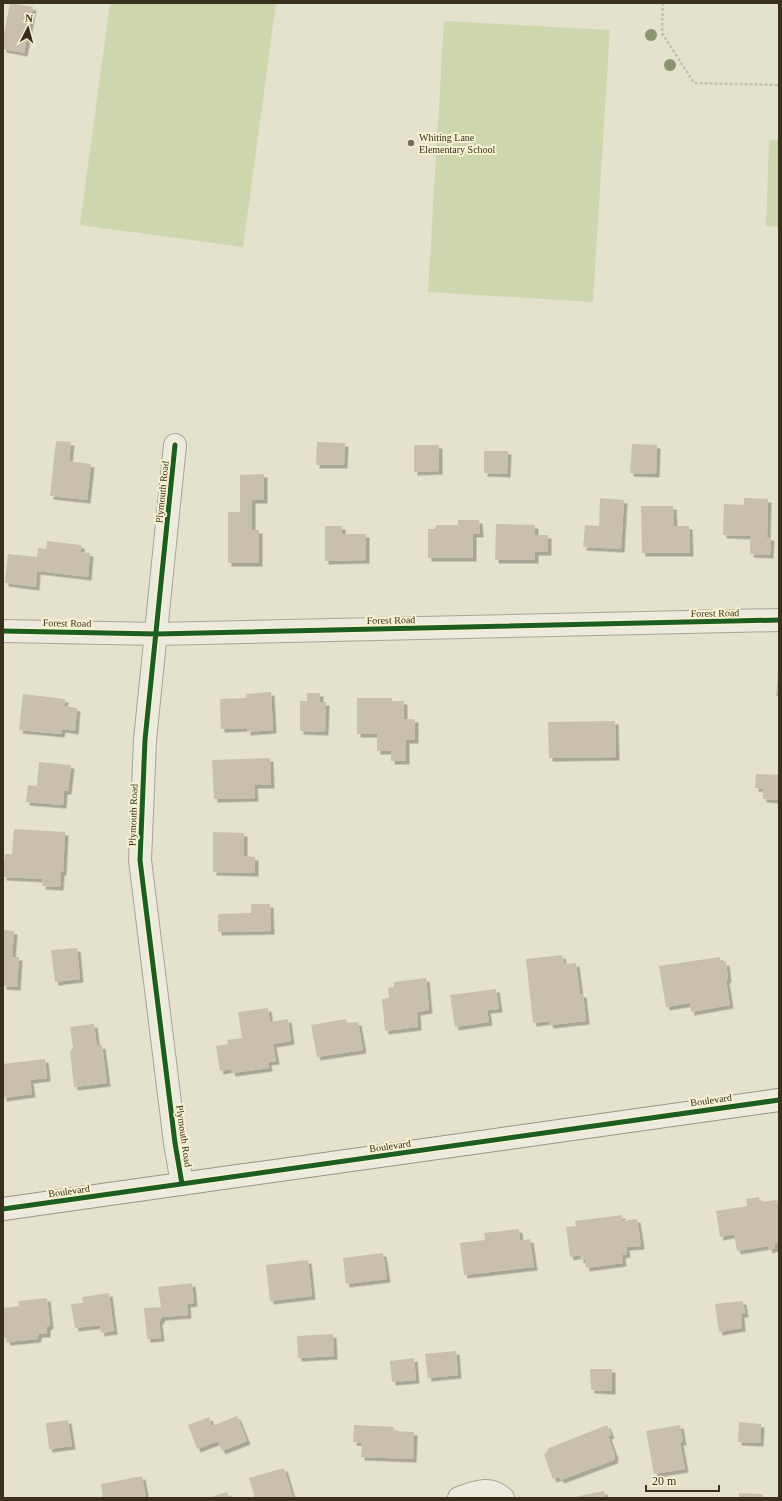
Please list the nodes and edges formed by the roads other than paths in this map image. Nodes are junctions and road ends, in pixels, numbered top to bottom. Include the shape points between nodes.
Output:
1 (175, 445) dead end
2 (779, 620) edge
3 (3, 631) edge
4 (157, 634) junction
5 (779, 1100) edge
6 (182, 1184) junction
7 (3, 1209) edge
8 (459, 1498) edge
9 (503, 1498) edge

1 - 4 street, Plymouth Road
2 - 4 street, Forest Road
3 - 4 street, Forest Road
4 - 6 street, Plymouth Road via 145,740 140,860
5 - 6 street, Boulevard
6 - 7 street, Boulevard
8 - 9 street via 486,1490

